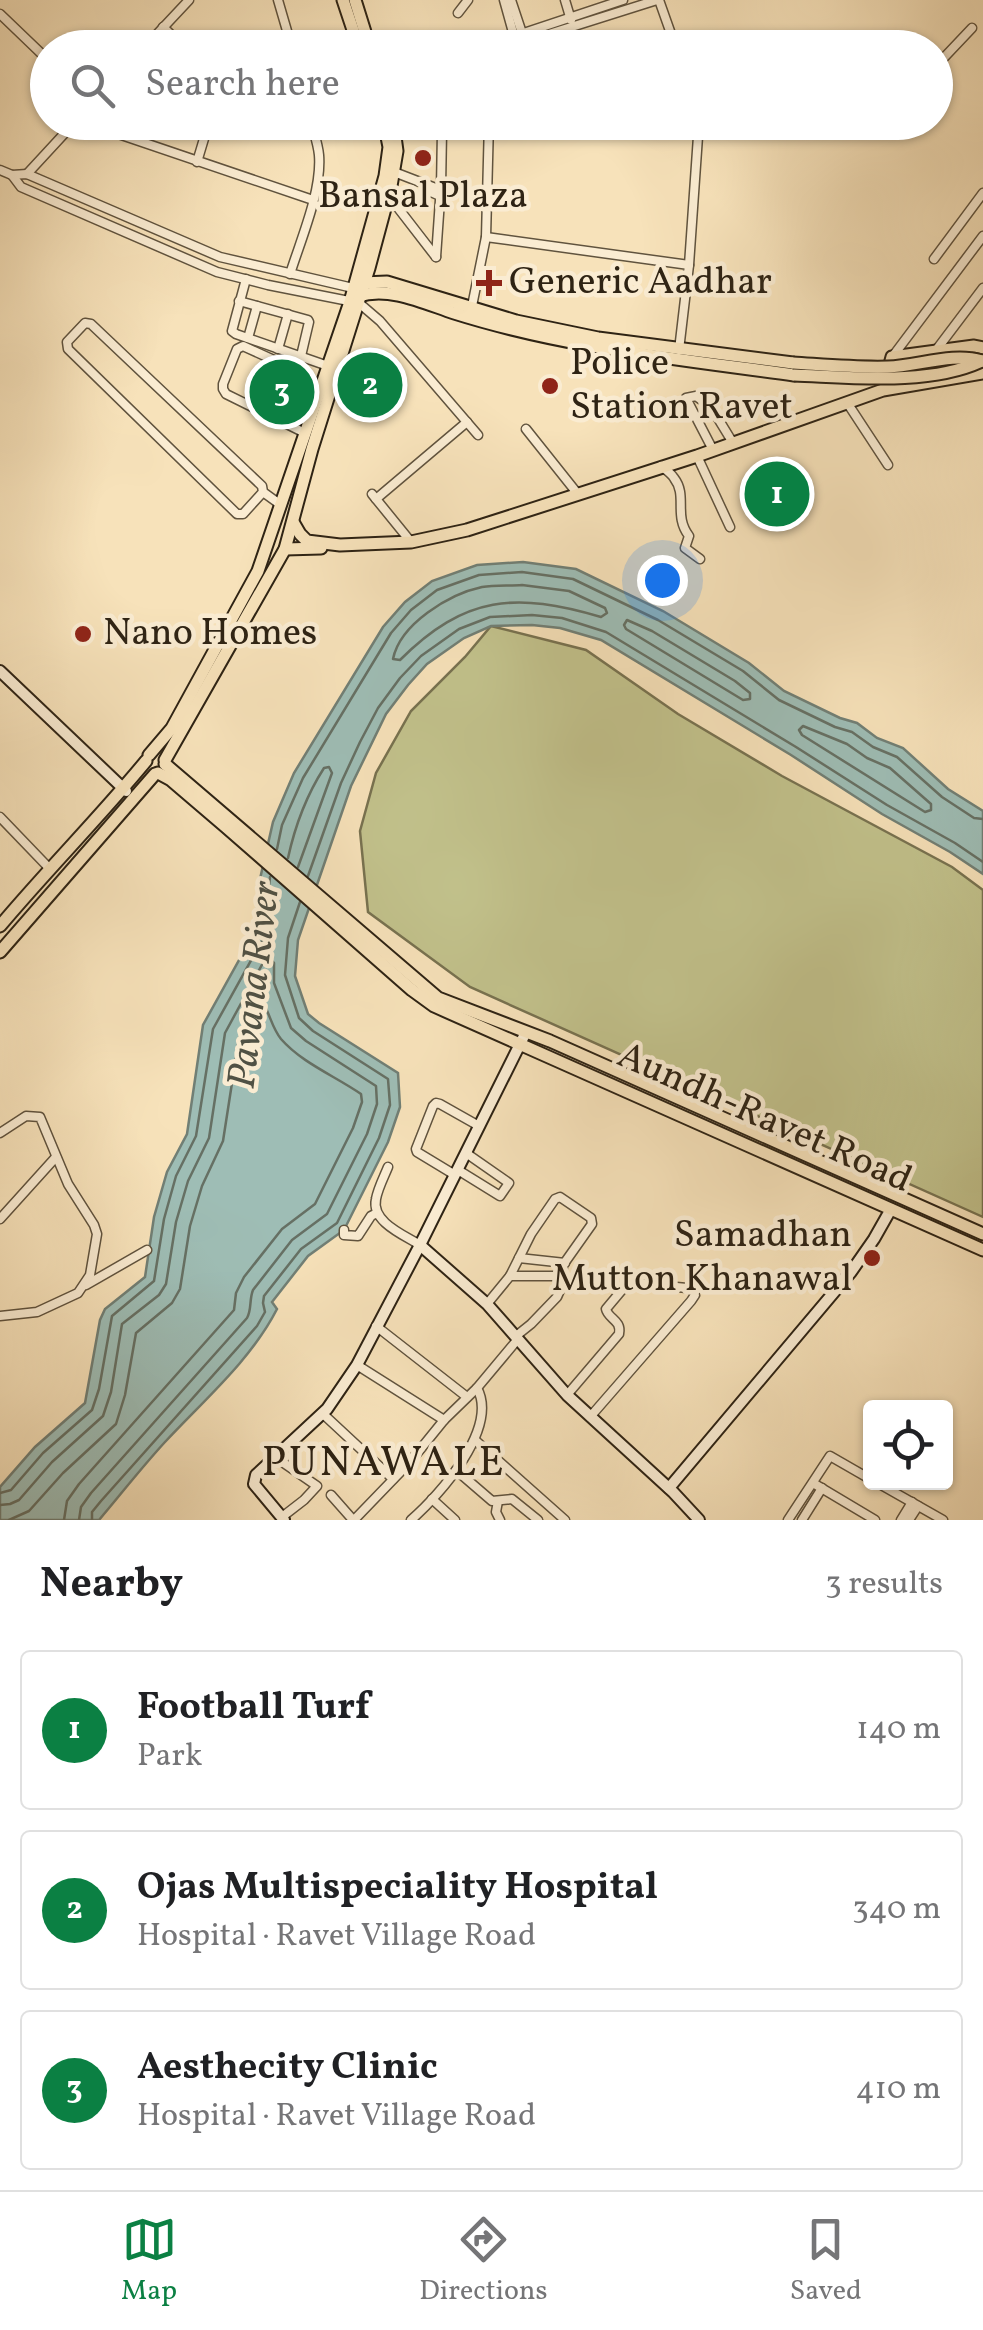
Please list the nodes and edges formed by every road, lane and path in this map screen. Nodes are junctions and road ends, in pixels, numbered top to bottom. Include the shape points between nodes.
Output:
1 (189, 0) edge
2 (278, 0) edge
3 (344, 0) edge
4 (355, 0) edge
5 (468, 0) edge
6 (507, 0) edge
7 (566, 0) edge
8 (624, 0) edge
9 (658, 0) edge
10 (458, 13) dead end
11 (0, 14) edge
12 (572, 22) junction
13 (163, 27) junction
14 (972, 28) dead end
15 (160, 30) edge
16 (166, 30) edge
17 (287, 30) edge
18 (353, 30) edge
19 (364, 30) edge
20 (515, 30) edge
21 (548, 30) edge
22 (669, 30) edge
23 (30, 43) edge
24 (953, 48) edge
25 (58, 140) edge
26 (134, 140) edge
27 (204, 140) edge
28 (315, 140) edge
29 (388, 140) edge
30 (394, 140) edge
31 (442, 140) edge
32 (489, 140) edge
33 (698, 140) edge
34 (197, 162) junction
35 (0, 170) edge
36 (27, 174) junction
37 (12, 176) junction
38 (392, 180) junction
39 (21, 187) junction
40 (983, 193) edge
41 (313, 200) junction
42 (486, 236) junction
43 (983, 236) edge
44 (194, 246) junction
45 (934, 259) dead end
46 (188, 260) junction
47 (688, 265) junction
48 (290, 274) junction
49 (246, 279) junction
50 (983, 288) edge
51 (357, 294) junction
52 (239, 301) junction
53 (257, 306) junction
54 (470, 312) junction
55 (288, 314) junction
56 (983, 333) edge
57 (248, 338) junction
58 (278, 349) junction
59 (934, 353) junction
60 (678, 354) junction
61 (301, 356) junction
62 (892, 357) junction
63 (981, 358) edge
64 (328, 366) junction
65 (290, 380) junction
66 (883, 390) junction
67 (320, 391) junction
68 (848, 404) junction
69 (274, 420) junction
70 (467, 422) junction
71 (526, 429) dead end
72 (305, 433) junction
73 (478, 435) dead end
74 (732, 444) junction
75 (713, 450) junction
76 (697, 456) junction
77 (888, 465) dead end
78 (661, 466) junction
79 (264, 492) junction
80 (577, 493) junction
81 (281, 507) junction
82 (293, 517) junction
83 (730, 527) dead end
84 (412, 542) junction
85 (340, 545) junction
86 (266, 550) junction
87 (284, 552) junction
88 (700, 559) dead end
89 (0, 671) edge
90 (147, 758) junction
91 (161, 768) junction
92 (123, 788) junction
93 (133, 798) junction
94 (0, 817) edge
95 (49, 868) junction
96 (0, 926) edge
97 (0, 952) edge
98 (523, 1039) junction
99 (479, 1126) junction
100 (0, 1133) edge
101 (466, 1153) junction
102 (56, 1157) junction
103 (388, 1167) dead end
104 (456, 1172) junction
105 (891, 1209) junction
106 (377, 1213) junction
107 (0, 1219) edge
108 (344, 1230) dead end
109 (983, 1234) edge
110 (420, 1246) junction
111 (147, 1250) dead end
112 (983, 1250) edge
113 (519, 1258) junction
114 (565, 1262) junction
115 (510, 1276) junction
116 (563, 1276) junction
117 (85, 1286) junction
118 (487, 1304) junction
119 (0, 1316) edge
120 (376, 1326) junction
121 (517, 1337) junction
122 (356, 1365) junction
123 (477, 1388) junction
124 (567, 1395) junction
125 (467, 1398) junction
126 (322, 1413) junction
127 (590, 1418) junction
128 (444, 1420) junction
129 (475, 1440) junction
130 (275, 1457) junction
131 (456, 1470) junction
132 (863, 1475) edge
133 (393, 1479) junction
134 (812, 1482) junction
135 (669, 1488) junction
136 (822, 1488) junction
137 (890, 1490) edge
138 (331, 1495) dead end
139 (432, 1499) junction
140 (498, 1501) junction
141 (915, 1504) junction
142 (420, 1512) junction
143 (283, 1518) edge
144 (354, 1520) edge
145 (411, 1520) edge
146 (428, 1520) edge
147 (455, 1520) edge
148 (500, 1520) edge
149 (538, 1520) edge
150 (565, 1520) edge
151 (699, 1520) edge
152 (788, 1520) edge
153 (802, 1520) edge
154 (875, 1520) edge
155 (901, 1520) edge
156 (909, 1520) edge
157 (942, 1520) edge

1 - 13 street
2 - 17 street
3 - 18 main road
4 - 19 main road
5 - 10 street
6 - 20 street
7 - 12 street
8 - 12 street
9 - 12 street
9 - 22 street
11 - 23 street
12 - 21 street
13 - 15 street
13 - 16 street
14 - 24 street
25 - 36 street
26 - 34 street
27 - 34 street
28 - 41 street
29 - 51 main road via 386,176
30 - 38 main road
31 - 38 street via 441,188
32 - 42 street
33 - 47 street
34 - 41 street
35 - 37 street
36 - 37 street
36 - 39 street
36 - 44 street
37 - 39 street
38 - 38 street via 440,196 436,257 395,204
38 - 51 main road
39 - 46 street
40 - 45 street
41 - 48 street
42 - 47 street
42 - 54 street
43 - 62 street
44 - 46 street
44 - 48 street
46 - 49 street
47 - 60 street
48 - 51 street
49 - 51 street
49 - 52 street
50 - 59 street
51 - 54 main road via 387,282
51 - 64 main road
51 - 70 street
51 - 82 main road
52 - 53 street
52 - 57 street via 232,330
53 - 55 street
53 - 57 street
54 - 60 main road via 551,340
55 - 58 street
55 - 61 street via 309,322
56 - 63 street
57 - 58 street
58 - 61 street
59 - 62 main road
59 - 63 main road
60 - 63 main road, bridge via 856,378 966,369
61 - 64 street
62 - 66 main road
63 - 66 main road via 928,384
64 - 67 main road
65 - 67 street
65 - 69 street
65 - 69 street via 288,366 240,346 222,384 226,394
66 - 68 main road
67 - 72 main road
68 - 74 main road
68 - 77 street
69 - 72 street
70 - 73 street
70 - 84 street via 374,497
71 - 80 street
72 - 81 main road
74 - 75 main road
74 - 75 street via 711,407 696,396 686,398
75 - 76 main road
76 - 78 main road
76 - 83 street
78 - 80 main road
78 - 88 street via 680,489 685,548
79 - 79 street via 237,514 67,342 91,324
79 - 81 street
80 - 84 main road
81 - 82 main road
81 - 86 main road
82 - 85 main road via 307,541
82 - 87 main road
84 - 85 main road
85 - 87 main road
86 - 87 main road via 277,558
86 - 90 main road via 172,728
87 - 91 main road
89 - 92 street
90 - 91 main road via 158,754
90 - 92 main road
91 - 93 main road
91 - 98 main road via 450,1008
92 - 93 street
92 - 95 main road
93 - 97 main road
94 - 95 street
95 - 96 main road
98 - 99 street
98 - 105 main road, Aundh-Ravet Road
98 - 109 main road, Aundh-Ravet Road via 550,1040
99 - 101 street
99 - 104 street via 433,1106 416,1149
100 - 102 street via 26,1116 40,1117
101 - 104 street
101 - 104 street via 509,1183 500,1196
102 - 107 street
102 - 117 street via 96,1234
103 - 106 street
104 - 110 street
105 - 112 main road, Aundh-Ravet Road
105 - 135 street via 851,1272
106 - 108 street via 358,1236
106 - 110 street
110 - 118 street
110 - 120 street
111 - 117 street
113 - 114 street
113 - 114 street via 558,1197 593,1221
113 - 115 street
114 - 116 street
115 - 116 street
115 - 118 street
116 - 121 street via 557,1297
117 - 119 street via 37,1312
118 - 121 street
120 - 122 street
120 - 125 street
121 - 123 street
121 - 124 street
122 - 126 street
122 - 128 street
123 - 125 street
123 - 129 street
124 - 127 street
124 - 127 street via 620,1334 606,1308 627,1284 693,1290 692,1302
125 - 128 street
126 - 130 street
126 - 133 street
127 - 135 street
128 - 133 street
129 - 131 street
129 - 150 street
130 - 143 street via 254,1484
130 - 143 street via 317,1486
131 - 139 street
131 - 140 street
132 - 134 street via 830,1456
133 - 144 street
134 - 136 street
134 - 152 street
135 - 151 street
136 - 153 street
136 - 154 street
137 - 141 street
138 - 144 street
139 - 142 street
139 - 147 street
140 - 148 street
140 - 149 street via 512,1499
141 - 155 street
141 - 156 street
141 - 157 street
142 - 145 street
142 - 146 street

